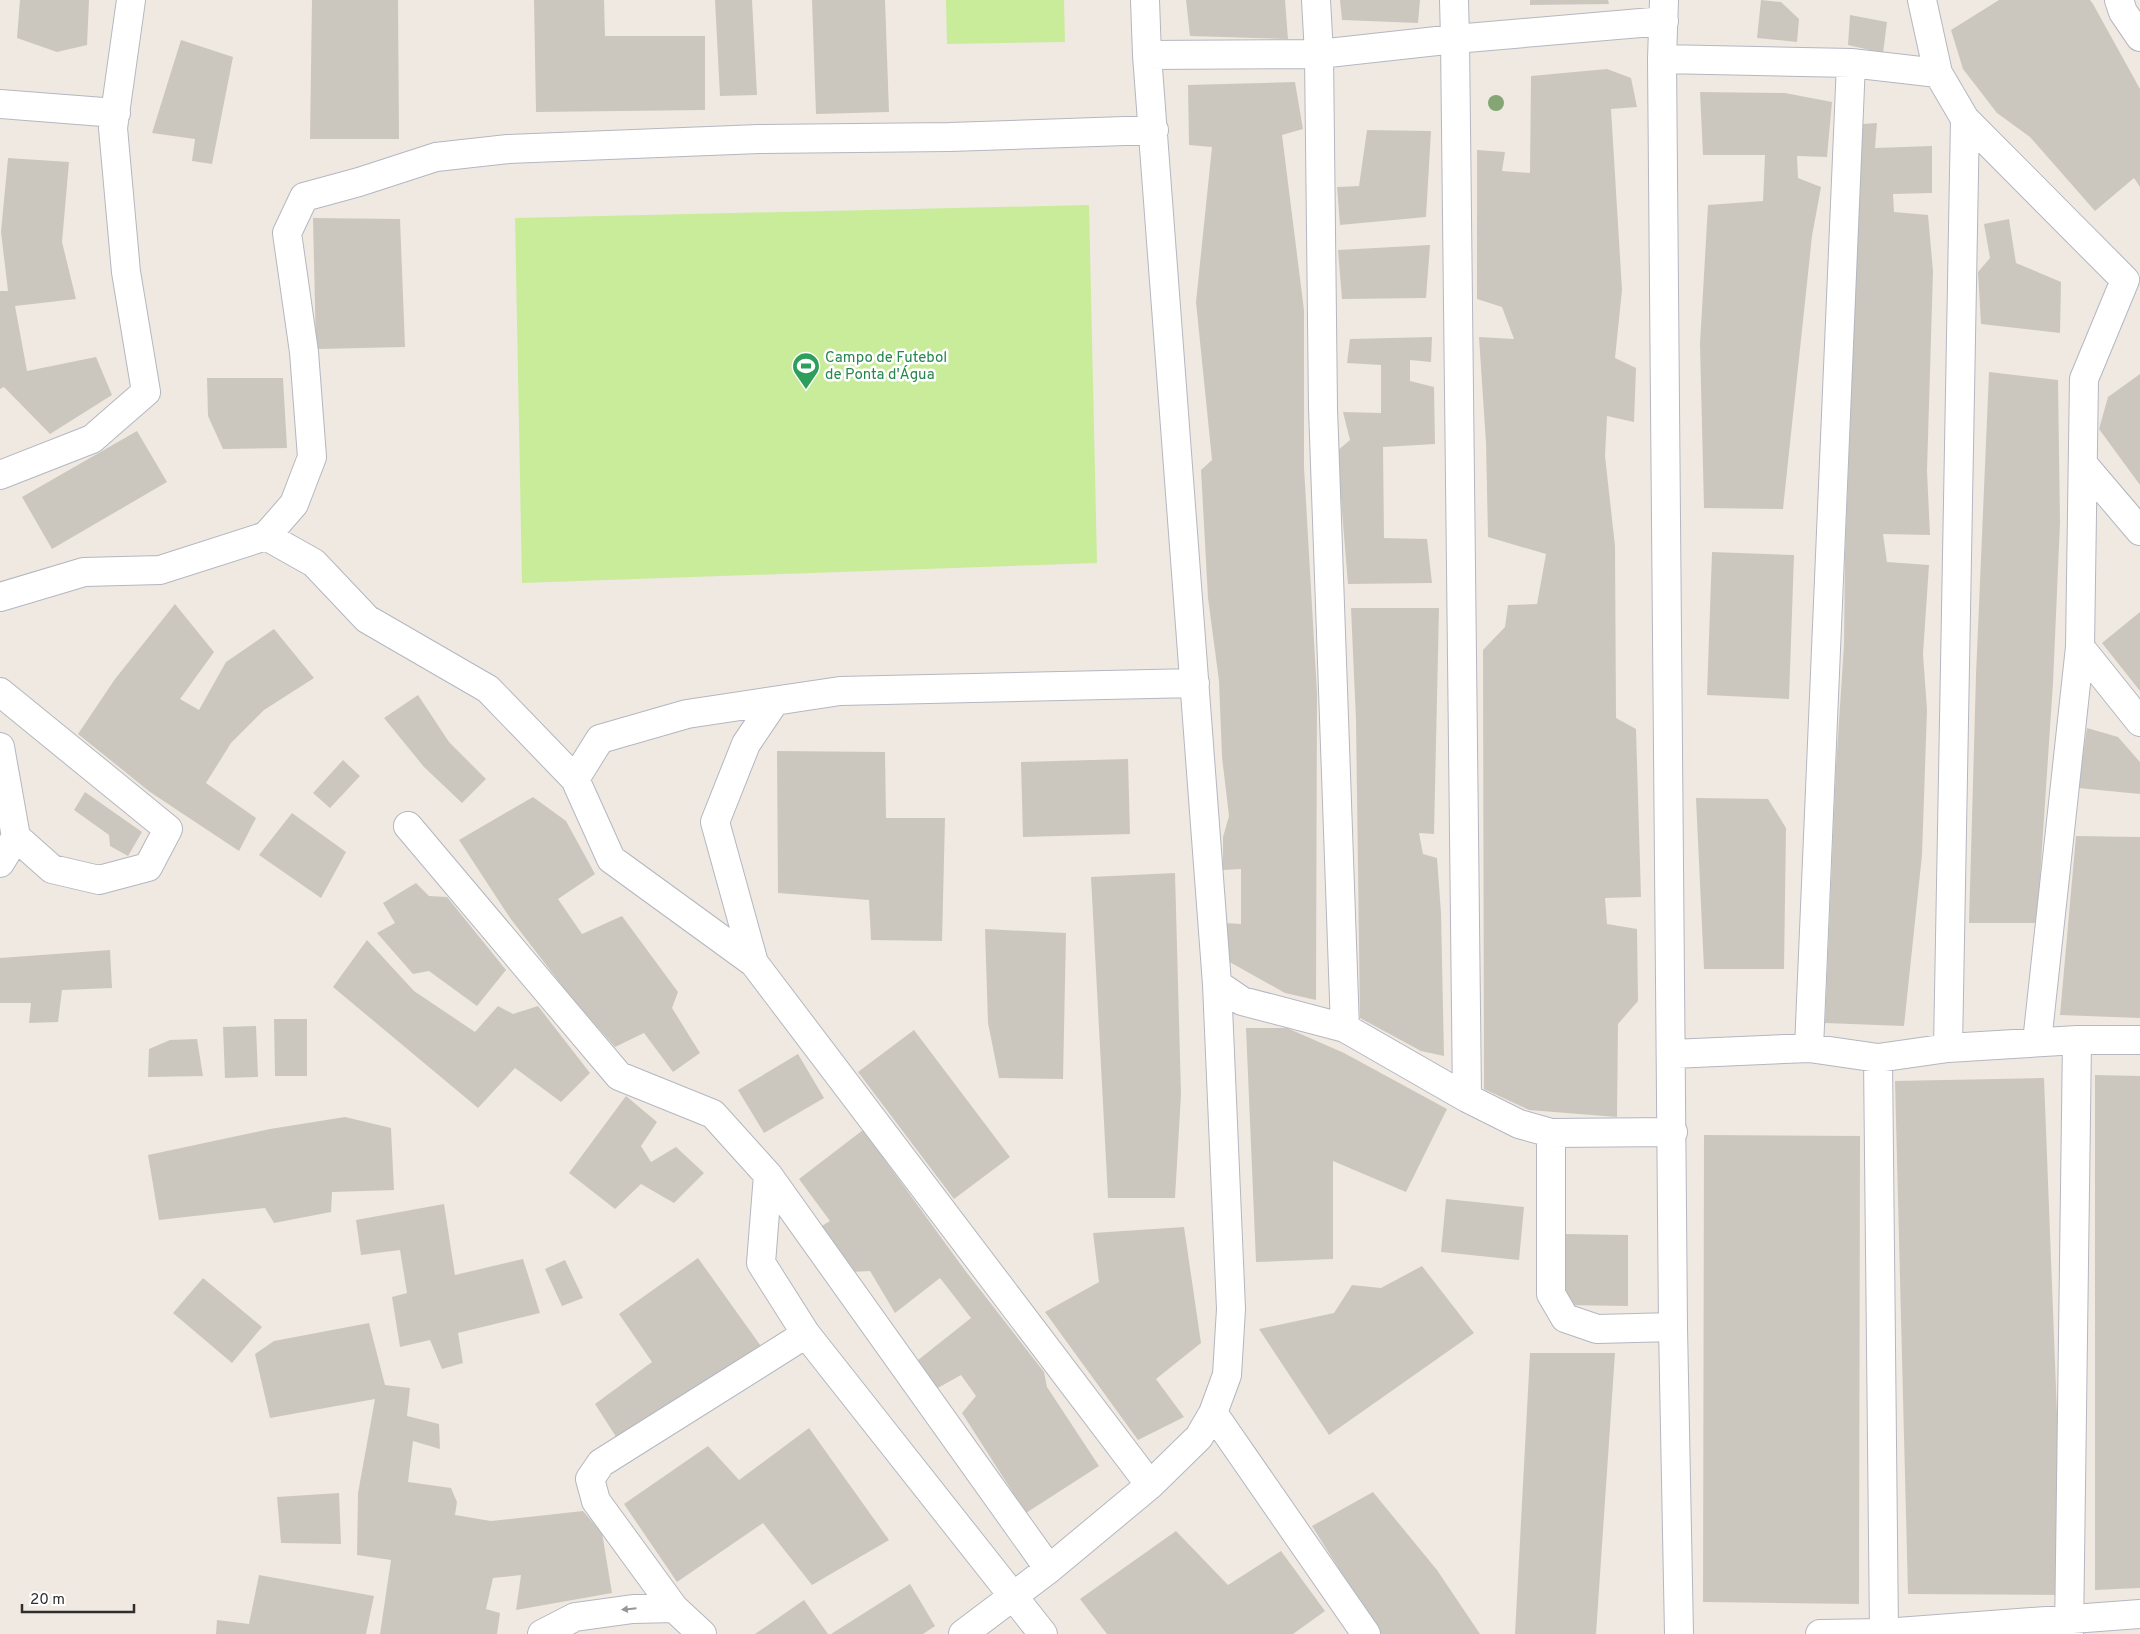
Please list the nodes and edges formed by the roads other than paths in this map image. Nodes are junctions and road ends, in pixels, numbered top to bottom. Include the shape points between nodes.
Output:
1 (130, 0) edge
2 (1145, 0) edge
3 (1316, 0) edge
4 (1454, 0) edge
5 (1922, 0) edge
6 (2119, 0) edge
7 (1664, 11) edge
8 (2140, 37) edge
9 (1455, 39) junction
10 (1319, 54) junction
11 (1147, 55) junction
12 (1662, 59) junction
13 (1851, 63) junction
14 (1938, 73) junction
15 (0, 104) edge
16 (116, 114) junction
17 (1965, 119) junction
18 (1154, 130) junction
19 (2132, 288) edge
20 (2083, 464) junction
21 (0, 475) edge
22 (2140, 531) edge
23 (266, 536) junction
24 (0, 597) edge
25 (2080, 647) junction
26 (1195, 683) junction
27 (0, 692) edge
28 (775, 701) junction
29 (2140, 722) edge
30 (0, 747) edge
31 (575, 779) junction
32 (408, 826) dead end
33 (16, 837) junction
34 (0, 863) edge
35 (754, 963) junction
36 (1217, 984) junction
37 (1345, 1028) junction
38 (2076, 1040) junction
39 (2140, 1040) edge
40 (2037, 1042) junction
41 (1809, 1048) junction
42 (1948, 1048) junction
43 (1672, 1054) junction
44 (1878, 1058) junction
45 (1467, 1098) junction
46 (1673, 1132) junction
47 (1551, 1133) junction
48 (768, 1175) junction
49 (1673, 1327) junction
50 (806, 1334) junction
51 (1213, 1413) junction
52 (1150, 1485) junction
53 (1049, 1569) junction
54 (1014, 1598) junction
55 (674, 1608) junction
56 (2140, 1614) edge
57 (2069, 1626) edge
58 (542, 1634) edge
59 (702, 1634) edge
60 (963, 1634) edge
61 (1043, 1634) edge
62 (1366, 1634) edge
63 (1679, 1634) edge
64 (1820, 1634) edge
65 (1884, 1634) edge

1 - 16 street
2 - 11 street
3 - 10 street
4 - 9 street
5 - 14 street
6 - 8 street
7 - 9 street
7 - 12 street
9 - 10 street
9 - 45 street
10 - 11 street
10 - 37 street via 1323,408
11 - 18 street
12 - 13 street
12 - 43 street
13 - 14 street
13 - 41 street
14 - 17 street
15 - 16 street
16 - 21 street via 113,128 126,272 146,392 92,439
17 - 19 street
17 - 42 street
18 - 23 street via 950,137 759,138 508,149 436,157 304,197 288,233 304,352 312,457 294,504
18 - 26 street
19 - 20 street via 2084,379
20 - 22 street
20 - 25 street
23 - 24 street via 160,570 84,572
23 - 31 street via 314,563 367,619 488,689
25 - 29 street
25 - 40 street
26 - 28 street via 840,691
26 - 36 street
27 - 33 street via 168,829 148,867 99,880 52,870
28 - 31 street via 687,714 600,739
28 - 35 street via 746,744 715,822
30 - 33 street
31 - 35 street via 611,859
32 - 48 street via 619,1076 713,1114
33 - 34 street
35 - 52 street
36 - 37 street via 1242,1001
36 - 51 street via 1231,1309 1226,1375
37 - 45 street
38 - 39 street
38 - 40 street
38 - 57 street
40 - 42 street
41 - 43 street
41 - 44 street
42 - 44 street
43 - 46 street
44 - 65 street
45 - 47 street via 1519,1124
46 - 47 street
46 - 49 street
47 - 49 street via 1551,1294 1565,1318 1596,1329
48 - 50 street via 761,1263
48 - 53 street
49 - 63 street
50 - 54 street
50 - 55 street via 601,1463 590,1479 596,1501
51 - 52 street via 1199,1437
51 - 62 street
52 - 53 street
53 - 54 street
54 - 60 street
54 - 61 street
55 -> 58 street via 633,1608 575,1617
55 - 59 street
56 - 57 street
57 - 65 street
64 - 65 street

